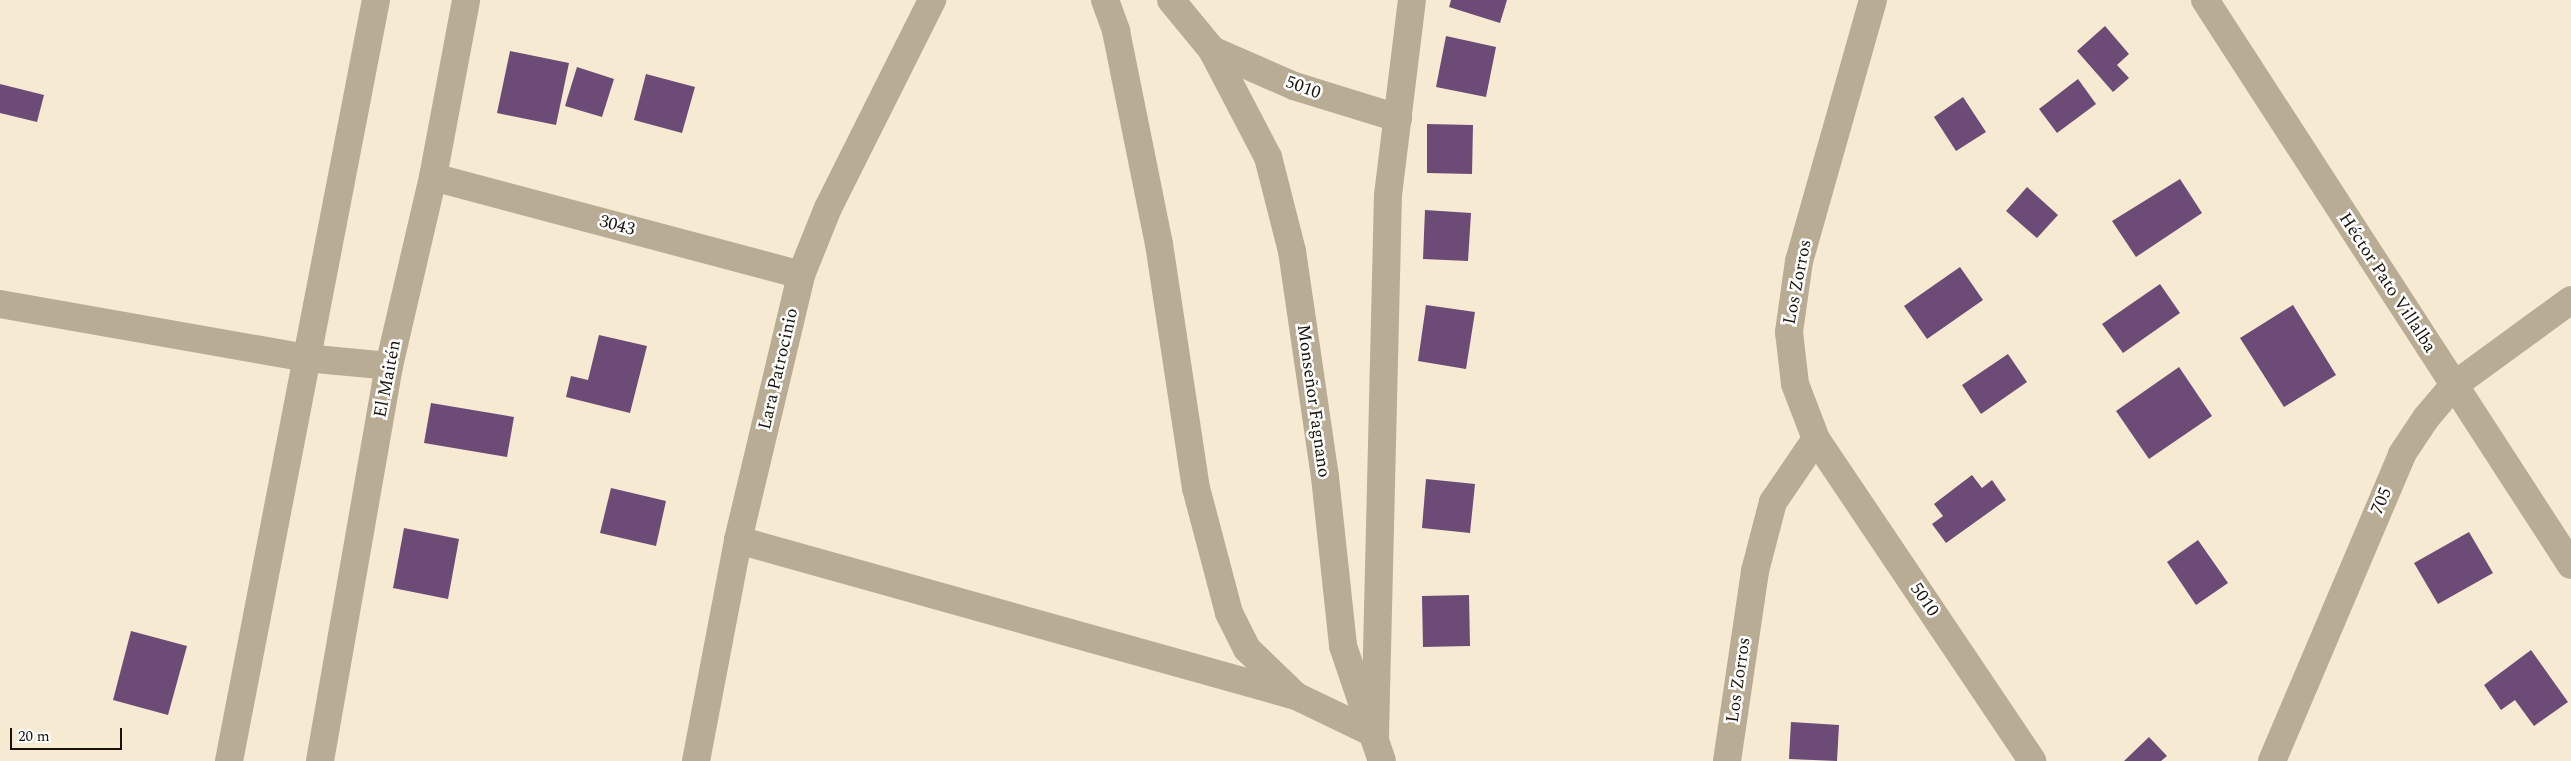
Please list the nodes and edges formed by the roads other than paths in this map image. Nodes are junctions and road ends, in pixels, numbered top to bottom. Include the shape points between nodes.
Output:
1 (376, 0) edge
2 (466, 0) edge
3 (932, 0) edge
4 (1105, 0) edge
5 (1171, 0) edge
6 (1412, 0) edge
7 (1873, 0) edge
8 (2205, 0) edge
9 (1212, 50) junction
10 (1398, 118) junction
11 (433, 177) junction
12 (801, 275) junction
13 (2571, 300) edge
14 (0, 304) edge
15 (305, 358) junction
16 (390, 366) junction
17 (2453, 386) junction
18 (1816, 439) junction
19 (738, 540) junction
20 (2571, 565) edge
21 (1296, 696) junction
22 (1375, 734) junction
23 (230, 761) edge
24 (320, 761) edge
25 (696, 761) edge
26 (1382, 761) edge
27 (1727, 761) edge
28 (2032, 761) edge
29 (2272, 761) edge

1 - 15 street
2 - 11 street, El Maitén
3 - 12 street, Lara Patrocinio via 828,208
4 - 21 street via 1116,31 1159,244 1196,488 1229,613 1247,649
5 - 9 street, Monseñor Fagnano
6 - 10 street
7 - 18 street, Los Zorros via 1799,261 1788,332 1795,384
8 - 17 street, Héctor Pato Villalba
9 - 10 street, 5010 via 1294,86
9 - 22 street, Monseñor Fagnano via 1268,157 1292,251 1325,477 1343,646
10 - 22 street via 1387,215
11 - 12 street, 3043
11 - 16 street, El Maitén
12 - 19 street, Lara Patrocinio
13 - 17 street, 705
14 - 15 street
15 - 16 street
15 - 23 street
16 - 24 street, El Maitén
17 - 20 street, Héctor Pato Villalba
17 - 29 street, 705 via 2402,454
18 - 27 street, Los Zorros via 1774,502 1755,571
18 - 28 street, 5010
19 - 21 street
19 - 25 street, Lara Patrocinio
21 - 22 street
22 - 26 street, Monseñor Fagnano

